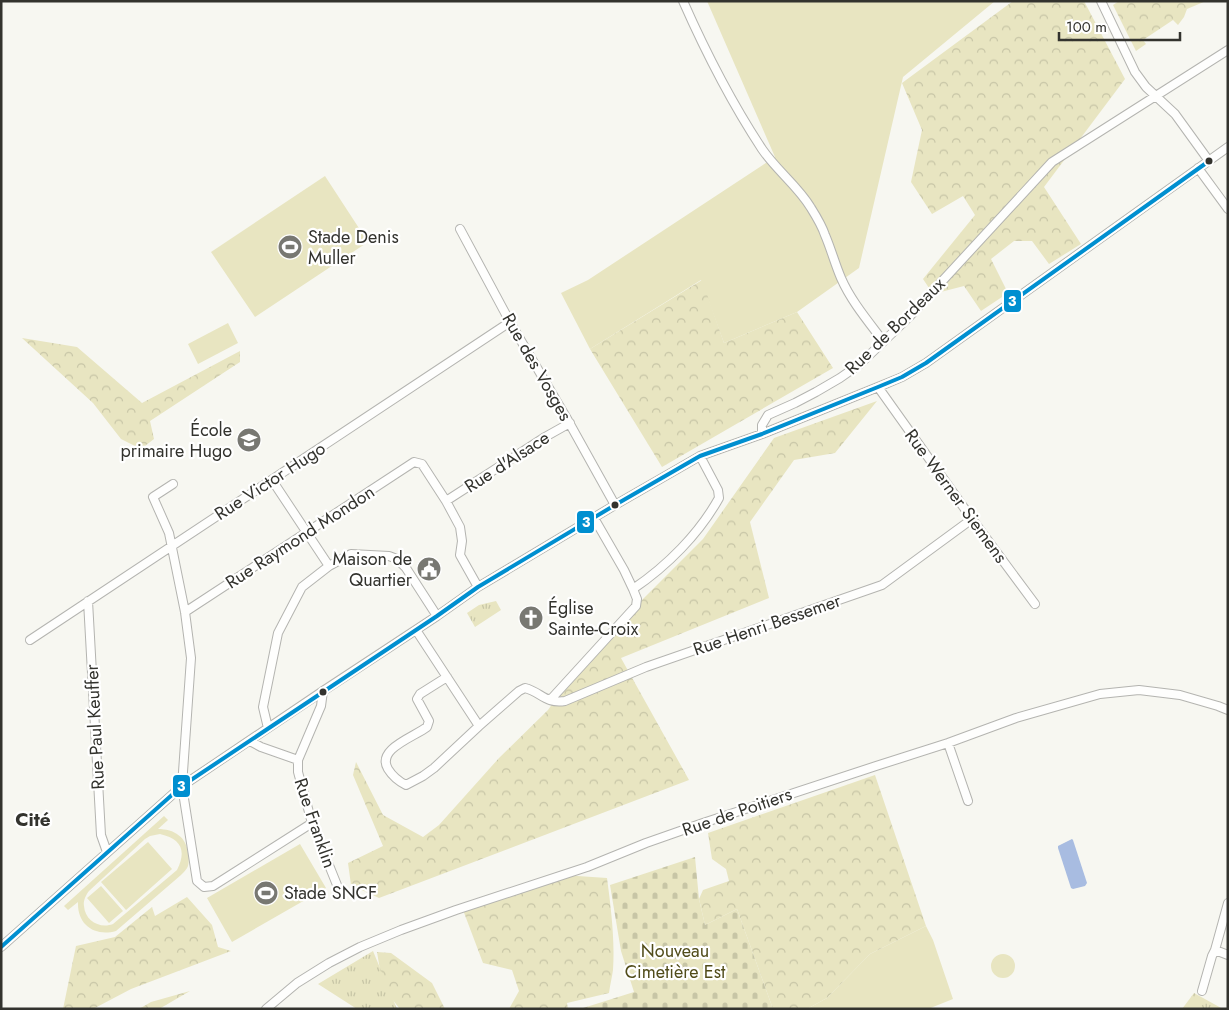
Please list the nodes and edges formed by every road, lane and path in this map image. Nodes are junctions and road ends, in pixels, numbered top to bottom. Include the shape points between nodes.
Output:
1 (683, 1) edge
2 (1101, 1) edge
3 (1228, 50) edge
4 (1155, 96) junction
5 (1228, 147) edge
6 (1208, 161) junction
7 (1198, 168) junction
8 (1228, 209) edge
9 (460, 229) dead end
10 (510, 322) junction
11 (883, 342) junction
12 (878, 387) junction
13 (570, 423) junction
14 (762, 434) junction
15 (700, 456) junction
16 (272, 480) junction
17 (173, 484) dead end
18 (446, 501) junction
19 (615, 505) junction
20 (594, 518) junction
21 (972, 520) junction
22 (307, 532) junction
23 (171, 546) junction
24 (329, 566) junction
25 (478, 588) junction
26 (633, 589) junction
27 (88, 601) junction
28 (1036, 604) dead end
29 (185, 612) junction
30 (437, 616) junction
31 (416, 630) junction
32 (30, 640) dead end
33 (447, 677) junction
34 (323, 691) junction
35 (549, 699) junction
36 (1228, 710) edge
37 (479, 726) junction
38 (268, 728) junction
39 (250, 741) junction
40 (948, 743) junction
41 (298, 760) junction
42 (182, 786) junction
43 (968, 801) dead end
44 (312, 823) junction
45 (107, 852) junction
46 (337, 885) dead end
47 (1228, 903) edge
48 (1, 947) edge
49 (1215, 950) junction
50 (1228, 955) edge
51 (1202, 991) dead end
52 (266, 1009) edge

1 - 11 street via 732,101 764,151 812,208 847,291
2 - 4 street via 1136,72
3 - 4 street, Rue de Bordeaux
4 - 6 street via 1175,114
4 - 11 street, Rue de Bordeaux via 1052,162
5 - 6 street
6 - 7 street
7 - 8 street
7 - 12 street via 926,363
9 - 10 street, Rue des Vosges
10 - 13 street, Rue des Vosges
10 - 16 street, Rue Victor Hugo
11 - 14 street, Rue de Bordeaux via 840,378 768,415 762,425
12 - 14 street
12 - 21 street, Rue Werner Siemens
13 - 18 street, Rue d'Alsace
13 - 19 street, Rue des Vosges
14 - 15 street
15 - 19 street
15 - 26 street via 720,498 696,532 670,559
16 - 22 street
16 - 23 street, Rue Victor Hugo
17 - 23 street via 153,498 169,533
18 - 22 street, Rue Raymond Mondon via 422,464 414,462
18 - 25 street via 460,527 460,555
19 - 20 street
20 - 25 street
20 - 26 street
21 - 28 street, Rue Werner Siemens
21 - 35 street, Rue Henri Bessemer via 882,585 646,667 565,701
22 - 24 street
22 - 29 street, Rue Raymond Mondon
23 - 27 street, Rue Victor Hugo
23 - 29 street
24 - 30 street via 351,554 398,559
24 - 38 street via 302,587 278,633 263,706
25 - 30 street
26 - 35 street via 636,606
27 - 32 street, Rue Victor Hugo
27 - 45 street, Rue Paul Keuffer via 101,835
29 - 42 street via 191,658
30 - 31 street
31 - 33 street
31 - 34 street
33 - 37 street
33 - 37 street via 417,699 429,721 427,727 392,749 385,758 385,765 398,781 406,784 434,768
34 - 38 street
34 - 41 street via 321,706
35 - 37 street via 525,688
36 - 40 street, Rue de Poitiers via 1180,695 1139,690 1100,694 1016,718
38 - 39 street
39 - 41 street
39 - 42 street
40 - 43 street
40 - 52 street, Rue de Poitiers via 703,823 587,867 401,930 329,963 297,983
41 - 44 street, Rue Franklin via 298,772
42 - 44 street via 197,880 204,887 214,886
42 - 45 street
44 - 46 street, Rue Franklin
45 - 48 street
47 - 49 street
49 - 50 street
49 - 51 street

